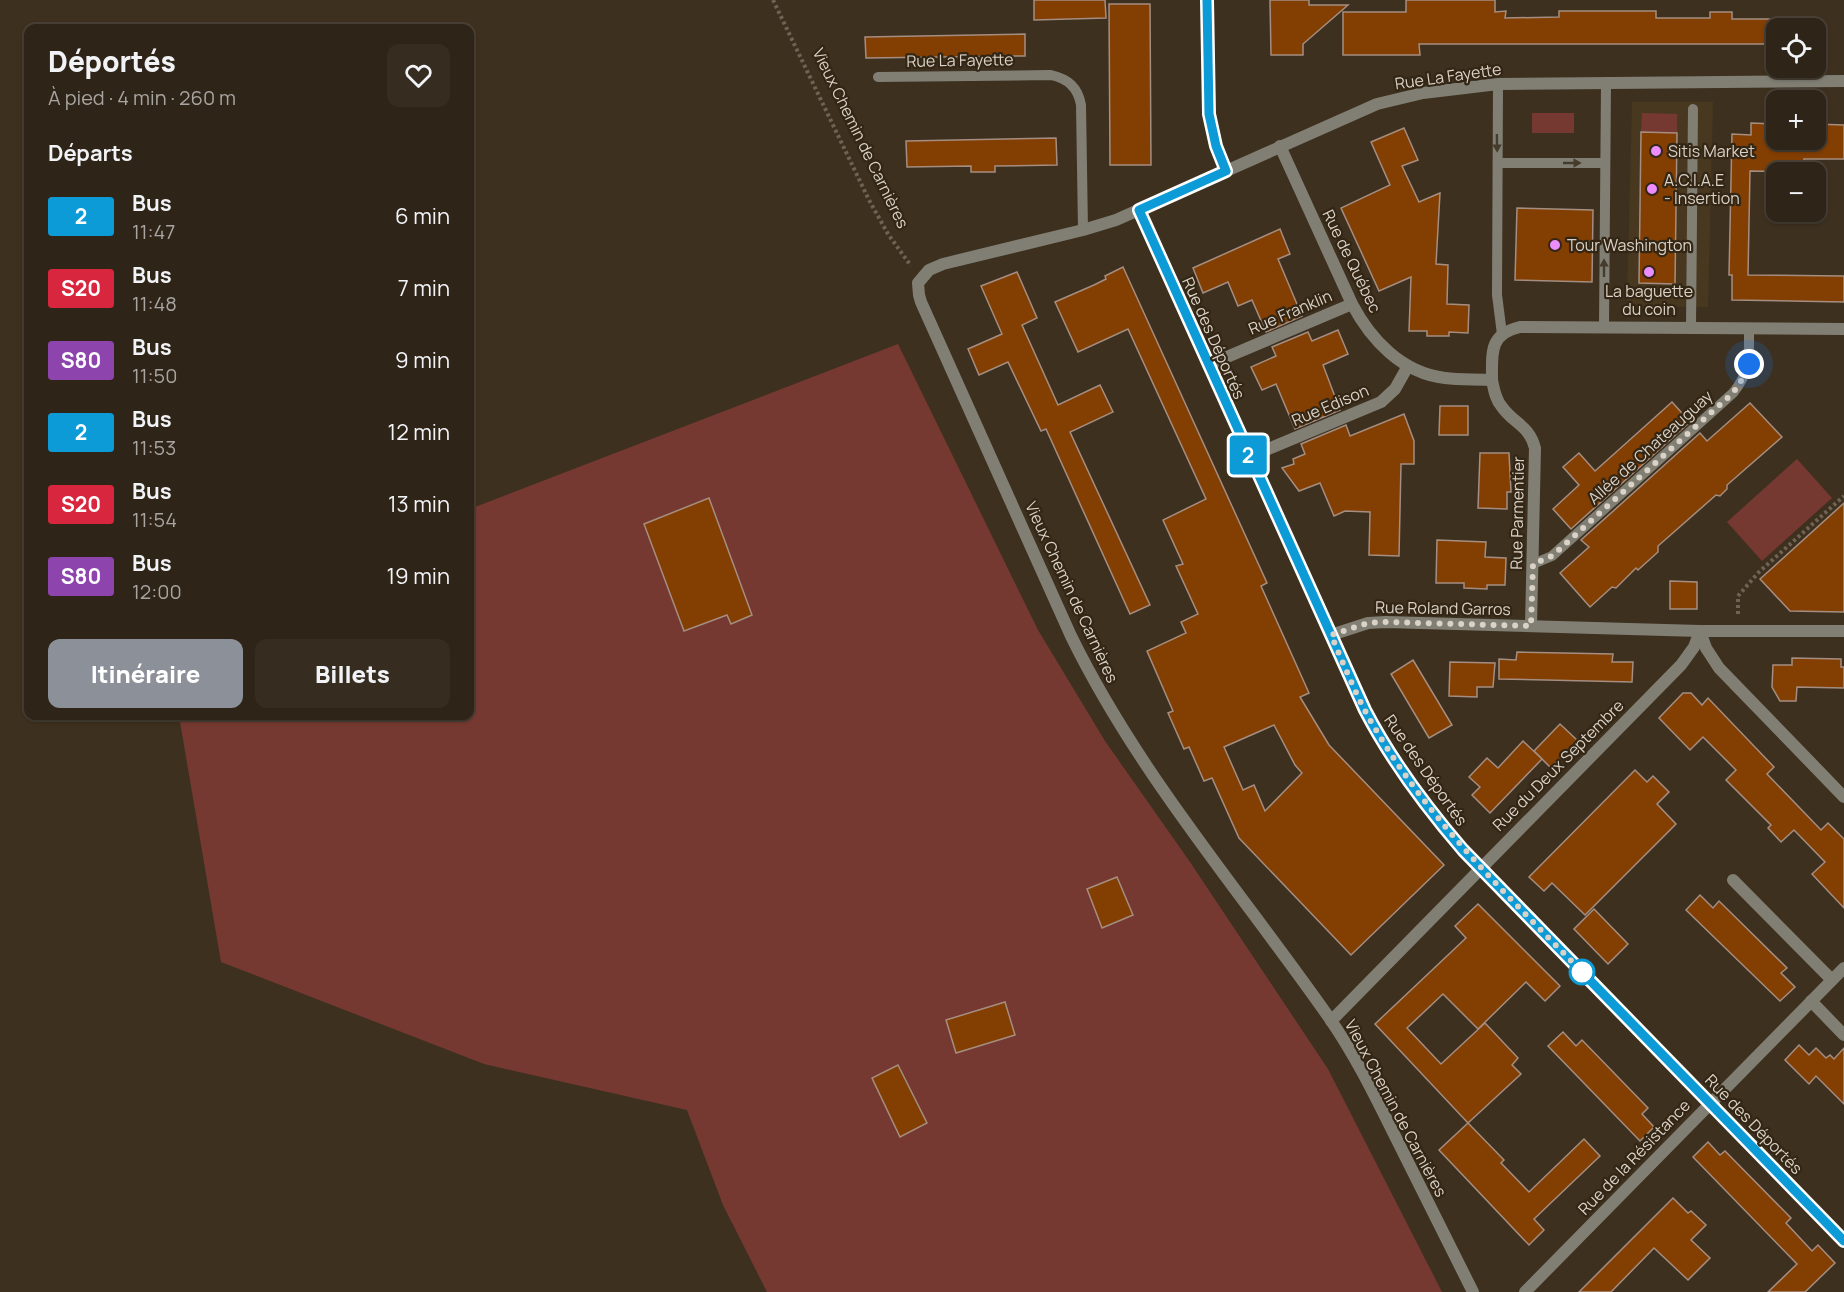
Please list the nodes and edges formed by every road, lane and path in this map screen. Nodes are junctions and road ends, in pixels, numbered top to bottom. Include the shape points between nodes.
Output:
1 (773, 0) edge
2 (1207, 0) edge
3 (878, 77) dead end
4 (1844, 81) edge
5 (1606, 82) junction
6 (1498, 84) junction
7 (1693, 109) dead end
8 (1280, 146) junction
9 (1498, 163) junction
10 (1605, 163) junction
11 (1226, 171) junction
12 (1139, 210) junction
13 (1083, 230) junction
14 (920, 278) junction
15 (1352, 304) junction
16 (1604, 327) junction
17 (1691, 327) junction
18 (1749, 328) junction
19 (1844, 329) edge
20 (1502, 334) junction
21 (1208, 365) junction
22 (1408, 366) junction
23 (1492, 380) junction
24 (1249, 457) junction
25 (1844, 496) edge
26 (1533, 564) junction
27 (1531, 626) junction
28 (1700, 631) junction
29 (1746, 631) junction
30 (1844, 631) edge
31 (1331, 635) junction
32 (1844, 797) edge
33 (1480, 867) junction
34 (1733, 880) dead end
35 (1844, 968) edge
36 (1832, 980) junction
37 (1811, 1001) junction
38 (1331, 1021) junction
39 (1844, 1035) edge
40 (1710, 1103) junction
41 (1844, 1241) edge
42 (1473, 1292) edge
43 (1525, 1292) edge

1 - 14 path, Vieux Chemin de Carnières via 869,200
2 - 11 street via 1209,114
3 - 13 lane, Rue La Fayette via 1051,75 1068,81 1081,105
4 - 5 street, Rue La Fayette
5 - 6 street, Rue La Fayette
5 - 10 lane
6 - 8 street, Rue La Fayette via 1399,97
6 -> 9 lane
7 - 17 lane
8 - 11 street, Rue La Fayette
8 - 15 street, Rue de Québec
9 -> 10 lane
9 - 20 lane via 1497,295
16 -> 10 lane
11 - 12 street, Rue La Fayette
12 - 13 street, Rue La Fayette
12 - 21 street, Rue des Déportés
13 - 14 street, Rue La Fayette via 943,264
14 - 38 street, Vieux Chemin de Carnières via 917,288 921,302 1089,671 1134,749
15 - 21 street, Rue Franklin
15 - 22 street, Rue de Québec via 1385,350
16 - 17 street
16 - 20 street via 1520,327
17 - 18 street
18 - 19 street
18 - 26 lane, Allée de Chateauguay via 1749,364 1733,393 1552,556
20 - 23 street via 1492,353
21 - 24 street, Rue des Déportés
22 - 23 street, Rue de Québec via 1432,376
22 - 24 street, Rue Edison via 1395,390 1381,402
23 - 26 street, Rue Parmentier via 1497,401 1528,432 1535,448
24 - 31 street, Rue des Déportés
25 - 29 path via 1758,573 1738,596 1737,613
26 - 27 street, Rue Parmentier
27 - 28 street, Rue Roland Garros
27 - 31 street, Rue Roland Garros via 1386,622 1368,623
28 - 29 street
28 - 32 street via 1719,668
28 - 33 street, Rue du Deux Septembre via 1681,665
29 - 30 street
31 - 33 street, Rue des Déportés via 1385,746 1437,818
33 - 38 street, Rue du Deux Septembre
33 - 40 street, Rue des Déportés
34 - 36 street
35 - 36 street, Rue de la Résistance
36 - 37 street, Rue de la Résistance
37 - 39 street
37 - 40 street, Rue de la Résistance
38 - 42 street, Vieux Chemin de Carnières via 1372,1090
40 - 41 street, Rue des Déportés
40 - 43 street, Rue de la Résistance

